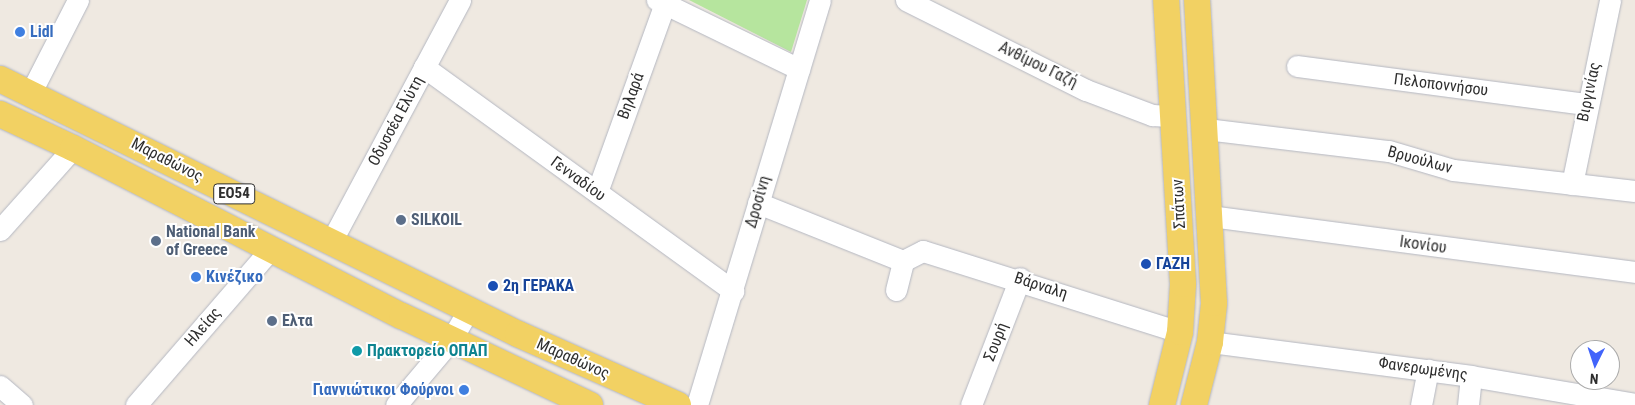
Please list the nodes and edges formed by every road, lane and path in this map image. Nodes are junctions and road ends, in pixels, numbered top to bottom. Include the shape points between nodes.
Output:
1 (78, 0) edge
2 (460, 0) edge
3 (820, 0) edge
4 (906, 0) edge
5 (1166, 0) edge
6 (1197, 0) edge
7 (1610, 0) edge
8 (663, 1) edge
9 (1297, 66) dead end
10 (424, 67) junction
11 (799, 70) junction
12 (0, 79) edge
13 (31, 92) junction
14 (1585, 104) junction
15 (0, 114) edge
16 (1174, 116) junction
17 (1206, 129) junction
18 (73, 148) junction
19 (1572, 184) junction
20 (1635, 191) edge
21 (596, 192) junction
22 (758, 202) junction
23 (1210, 216) junction
24 (0, 230) edge
25 (331, 242) junction
26 (270, 250) junction
27 (903, 262) junction
28 (1635, 272) edge
29 (1020, 278) junction
30 (896, 290) dead end
31 (733, 291) junction
32 (468, 310) junction
33 (1180, 332) junction
34 (451, 340) junction
35 (1210, 342) junction
36 (1428, 370) junction
37 (1471, 376) junction
38 (0, 386) edge
39 (1635, 404) edge
40 (22, 405) edge
41 (136, 405) edge
42 (396, 405) edge
43 (590, 405) edge
44 (678, 405) edge
45 (697, 405) edge
46 (971, 405) edge
47 (1162, 405) edge
48 (1194, 405) edge
49 (1421, 405) edge
50 (1468, 405) edge

1 - 13 street
2 - 10 street, Οδυσσέα Ελύτη
3 - 11 street, Δροσίνη
4 - 16 street, Ανθίμου Γαζή via 1095,93 1152,115
5 - 16 main road, Σπάτων
6 - 17 main road, Σπάτων
7 - 14 street, Βιργινίας
8 - 11 street
8 - 21 street, Βηλαρά
9 - 14 street, Πελοποννήσου
10 - 21 street, Γενναδίου
10 - 25 street, Οδυσσέα Ελύτη
11 - 22 street, Δροσίνη
12 - 13 main road, Μαραθώνος / ΕΟ54
13 - 25 main road, Μαραθώνος / ΕΟ54
14 - 19 street, Βιργινίας
15 - 18 main road, Μαραθώνος / ΕΟ54
16 - 33 main road, Σπάτων via 1183,284
17 - 19 street, Βρυούλων via 1390,151 1453,170
17 - 23 main road, Σπάτων
18 - 24 street
18 - 26 main road, Μαραθώνος / ΕΟ54
19 - 20 street, Βρυούλων
21 - 31 street, Γενναδίου
22 - 27 street
22 - 31 street, Δροσίνη
23 - 28 street, Ικονίου
23 - 35 main road, Σπάτων via 1214,303
25 - 32 main road, Μαραθώνος / ΕΟ54
26 - 34 main road, Μαραθώνος / ΕΟ54
26 - 41 street, Ηλείας
27 - 29 street, Βάρναλη via 923,250
27 - 30 street
29 - 33 street, Βάρναλη
29 - 46 street, Σουρή
31 - 45 street, Δροσίνη
32 - 34 street
32 - 44 main road, Μαραθώνος / ΕΟ54
33 - 47 main road, Σπάτων
34 - 42 street
34 - 43 main road, Μαραθώνος / ΕΟ54
35 - 36 street, Φανερωμένης
35 - 48 main road, Σπάτων
36 - 37 street, Φανερωμένης
36 - 49 street
37 - 39 street, Φανερωμένης
37 - 50 street
38 - 40 street

